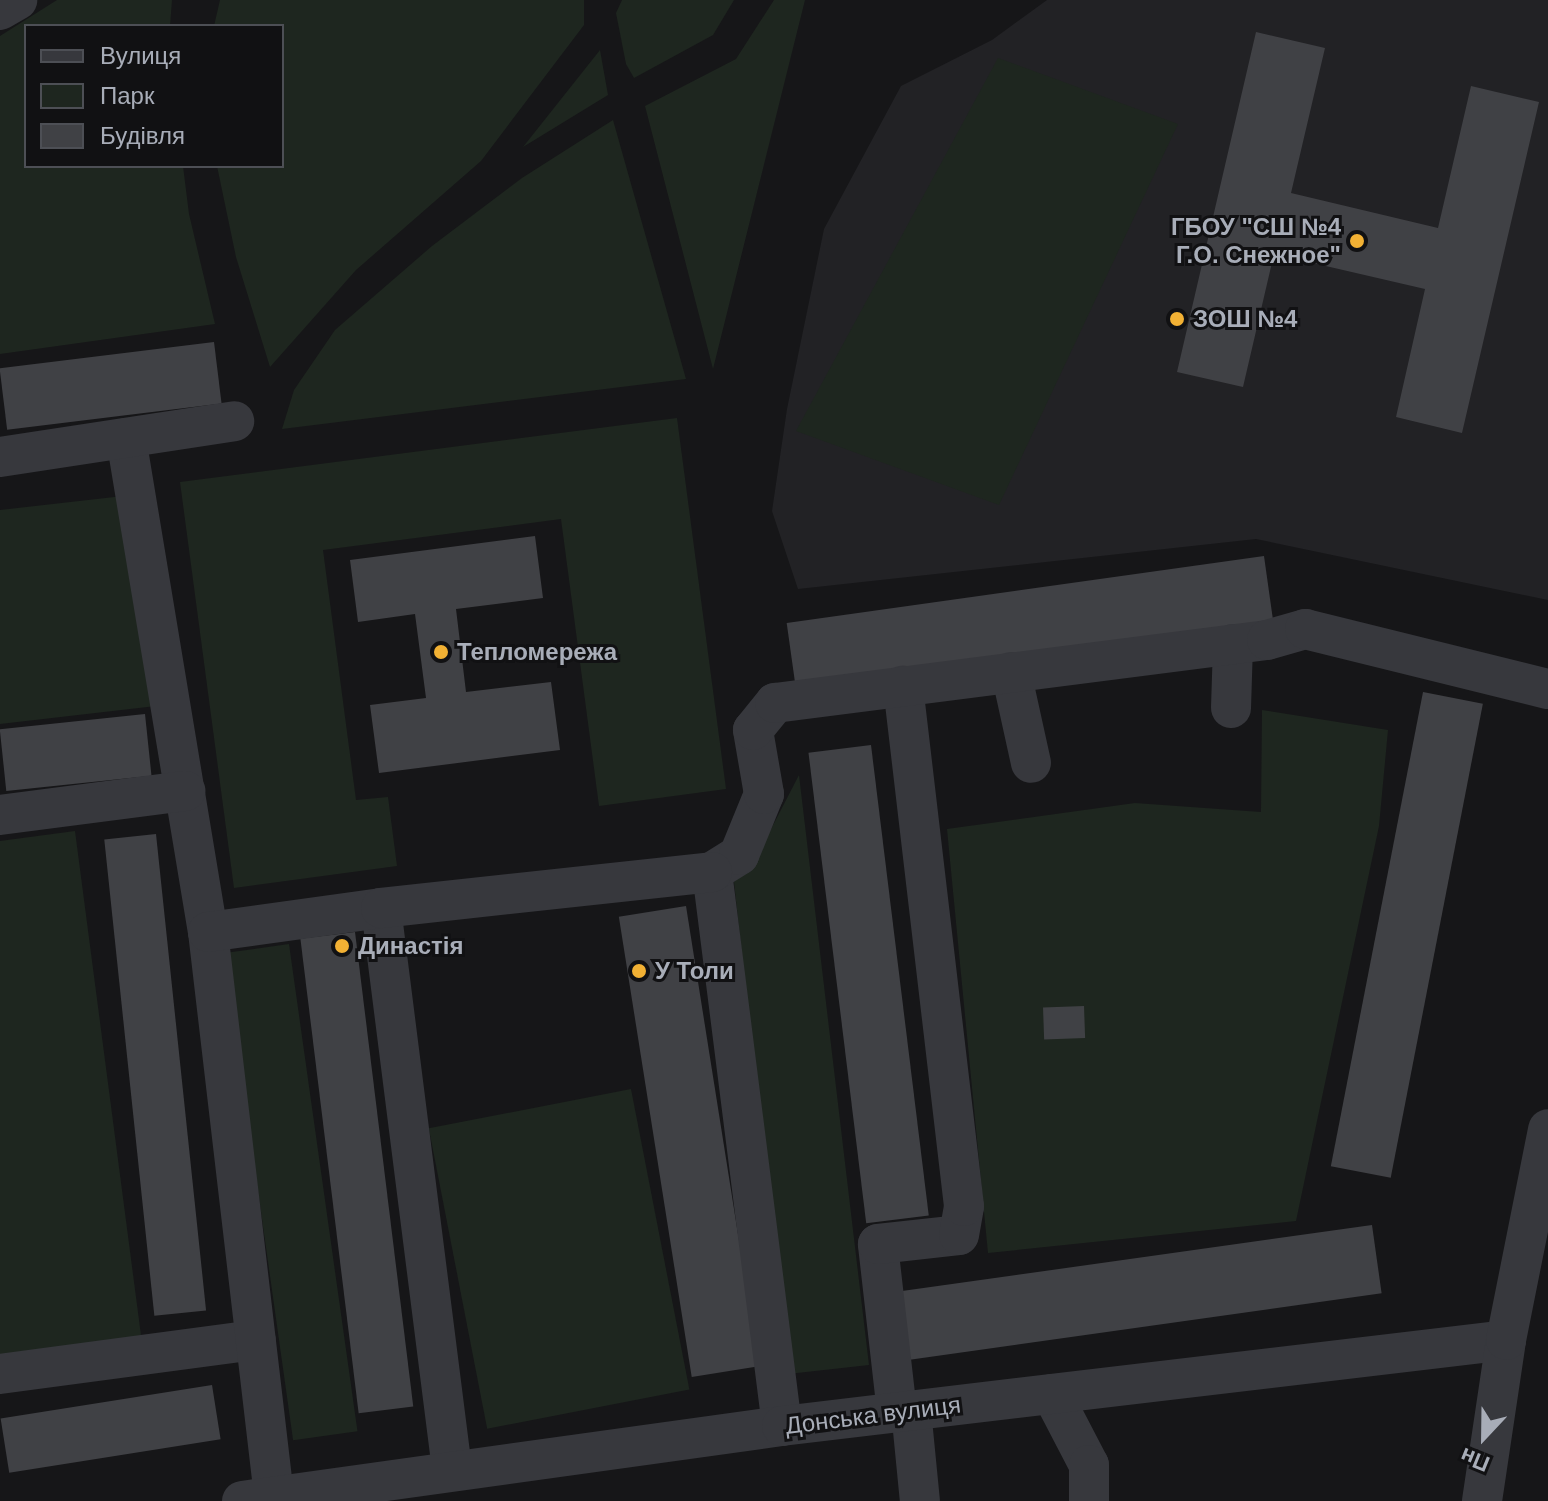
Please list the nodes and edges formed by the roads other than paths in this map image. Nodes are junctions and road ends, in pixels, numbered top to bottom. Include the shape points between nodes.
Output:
1 (17, 0) edge
2 (0, 10) edge
3 (234, 421) dead end
4 (126, 438) junction
5 (0, 457) edge
6 (1233, 644) junction
7 (1011, 672) junction
8 (903, 686) junction
9 (1548, 689) edge
10 (1231, 708) dead end
11 (1031, 763) dead end
12 (185, 791) junction
13 (0, 815) edge
14 (712, 872) junction
15 (381, 908) junction
16 (208, 932) junction
17 (1548, 1129) edge
18 (256, 1340) junction
19 (1506, 1340) junction
20 (0, 1374) edge
21 (1052, 1394) junction
22 (904, 1411) junction
23 (782, 1426) junction
24 (452, 1469) junction
25 (258, 1499) edge
26 (920, 1501) edge
27 (1089, 1501) edge
28 (1482, 1501) edge

1 - 2 street
3 - 4 street
4 - 5 street
4 - 12 street
6 - 7 street
6 - 9 street via 1305,629
6 - 10 street
7 - 8 street
7 - 11 street
8 - 14 street via 775,703 753,730 764,794 739,855
8 - 22 street via 964,1206 959,1235 878,1244
12 - 13 street
12 - 16 street
14 - 15 street
14 - 23 street
15 - 16 street
15 - 24 street
16 - 18 street
17 - 19 street
18 - 20 street
18 - 25 street
19 - 21 street, Донська вулиця
19 - 28 street
21 - 22 street, Донська вулиця
21 - 27 street via 1089,1465
22 - 23 street, Донська вулиця
22 - 26 street
23 - 24 street, Донська вулиця
24 - 25 street, Донська вулиця

